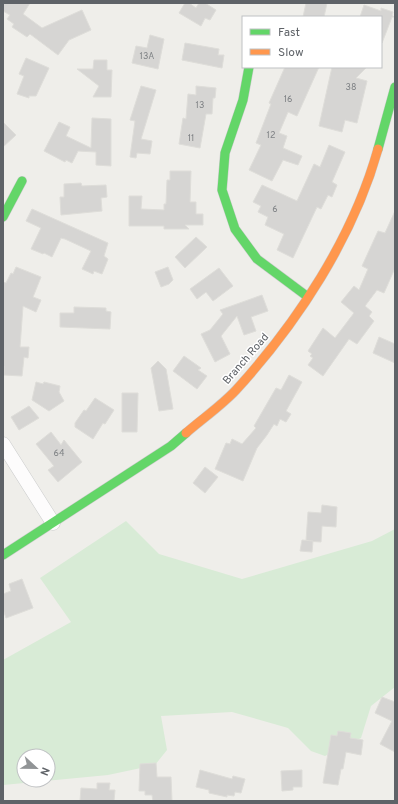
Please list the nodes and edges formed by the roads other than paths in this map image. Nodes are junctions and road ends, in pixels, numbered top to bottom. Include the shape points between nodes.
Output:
1 (249, 68) edge
2 (395, 87) edge
3 (22, 181) dead end
4 (3, 217) edge
5 (308, 297) junction
6 (3, 444) edge
7 (53, 523) junction
8 (3, 555) edge

1 - 5 street via 243,100 225,153 222,190 234,229 257,260
2 - 5 street, Branch Road via 371,173 334,256
3 - 4 street
5 - 7 street, Branch Road via 283,335 235,391 171,446
6 - 7 street
7 - 8 street, Branch Road

